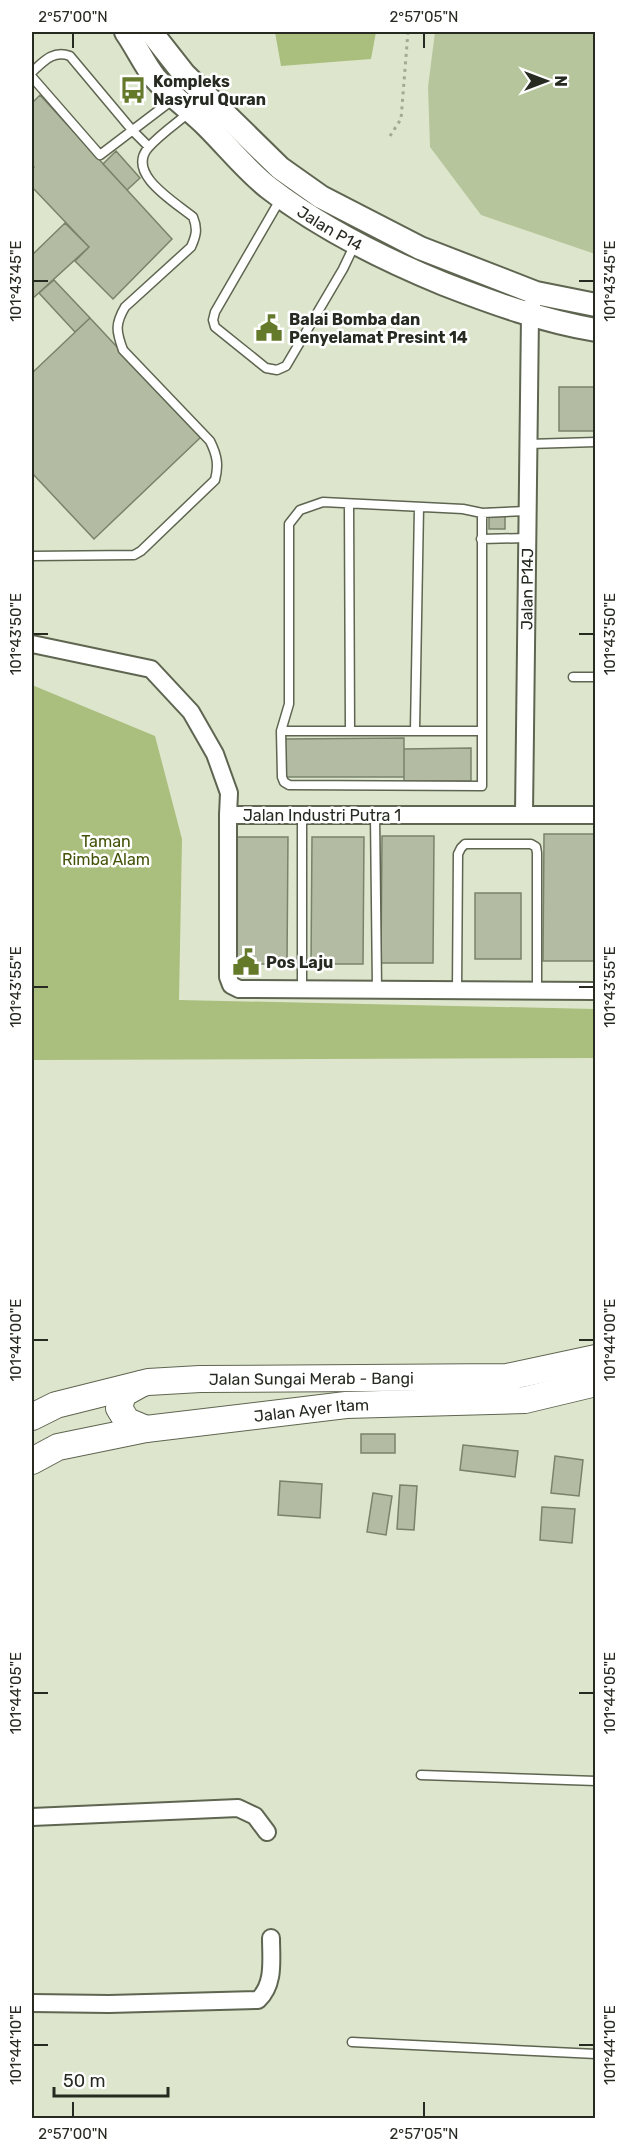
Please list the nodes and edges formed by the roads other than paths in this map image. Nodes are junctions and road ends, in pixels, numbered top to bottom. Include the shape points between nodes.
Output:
1 (126, 32) edge
2 (151, 32) edge
3 (32, 72) edge
4 (32, 76) edge
5 (183, 104) junction
6 (132, 130) junction
7 (149, 147) junction
8 (282, 196) junction
9 (355, 244) junction
10 (536, 293) junction
11 (596, 305) edge
12 (530, 315) junction
13 (596, 330) edge
14 (596, 442) edge
15 (528, 444) junction
16 (349, 504) junction
17 (419, 507) junction
18 (528, 511) junction
19 (482, 513) junction
20 (482, 538) junction
21 (527, 538) junction
22 (32, 556) edge
23 (32, 644) edge
24 (573, 677) dead end
25 (596, 677) edge
26 (350, 730) junction
27 (415, 730) junction
28 (281, 731) junction
29 (482, 731) junction
30 (524, 814) junction
31 (596, 814) edge
32 (228, 815) junction
33 (302, 815) junction
34 (375, 815) junction
35 (302, 989) junction
36 (377, 990) junction
37 (457, 990) junction
38 (537, 990) junction
39 (596, 991) edge
40 (596, 1358) edge
41 (148, 1382) junction
42 (596, 1383) edge
43 (56, 1405) junction
44 (32, 1417) edge
45 (146, 1429) junction
46 (58, 1447) junction
47 (32, 1461) edge
48 (421, 1775) dead end
49 (596, 1781) edge
50 (32, 1817) edge
51 (267, 1832) dead end
52 (271, 1938) dead end
53 (32, 2003) edge
54 (352, 2042) dead end
55 (596, 2055) edge

1 - 5 main road, Jalan P14 via 154,76
2 - 10 main road, Jalan P14 via 184,74 280,168 313,191 420,248
3 - 6 lane via 54,54 70,56
4 - 6 lane via 100,155
5 - 6 lane
5 - 7 lane
5 - 8 main road, Jalan P14
6 - 7 lane
7 - 22 lane via 143,156 145,176 193,217 196,235 191,247 125,307 118,320 117,334 123,350 210,441 217,456 215,480 134,555
8 - 9 main road, Jalan P14
8 - 9 lane via 213,320 215,327 266,368 277,370 286,366
9 - 12 main road, Jalan P14 via 492,303
10 - 11 main road, Jalan P14
10 - 12 street, Jalan P14J
12 - 13 main road, Jalan P14
12 - 15 street, Jalan P14J
14 - 15 lane
15 - 18 street, Jalan P14J
16 - 17 lane
16 - 26 lane
16 - 28 lane via 322,502 300,510 290,524 289,704
17 - 19 lane
17 - 27 lane
18 - 19 lane
18 - 21 street, Jalan P14J
19 - 20 lane
20 - 21 lane
20 - 29 lane
21 - 30 street, Jalan P14J
23 - 32 street via 151,669 191,712 215,754 229,793
24 - 25 lane
26 - 27 lane
26 - 28 lane
27 - 29 lane
28 - 29 lane via 282,777 289,786 482,786
30 - 31 street
30 - 34 street, Jalan Industri Putra 1
32 - 33 street, Jalan Industri Putra 1
32 - 35 street, Jalan Industri Putra 1 via 231,985 239,989
33 - 34 street, Jalan Industri Putra 1
33 - 35 lane
34 - 36 lane
35 - 36 street, Jalan Industri Putra 1
36 - 37 street, Jalan Industri Putra 1
37 - 38 street, Jalan Industri Putra 1
37 - 38 lane via 460,848 465,844 531,844 537,853
38 - 39 street, Jalan Industri Putra 1
40 - 41 main road, Jalan Sungai Merab - Bangi via 507,1377
41 - 43 main road, Jalan Sungai Merab - Bangi
41 - 45 main road via 123,1394 119,1408 127,1421
42 - 45 main road, Jalan Ayer Itam via 525,1400 346,1405
43 - 44 main road, Jalan Sungai Merab - Bangi
43 - 46 main road via 78,1406 84,1423 78,1437
45 - 46 main road, Jalan Ayer Itam
46 - 47 main road, Jalan Ayer Itam
48 - 49 lane
50 - 51 street via 238,1808 255,1816
52 - 53 street via 270,1978 266,1992 258,2000
54 - 55 lane

